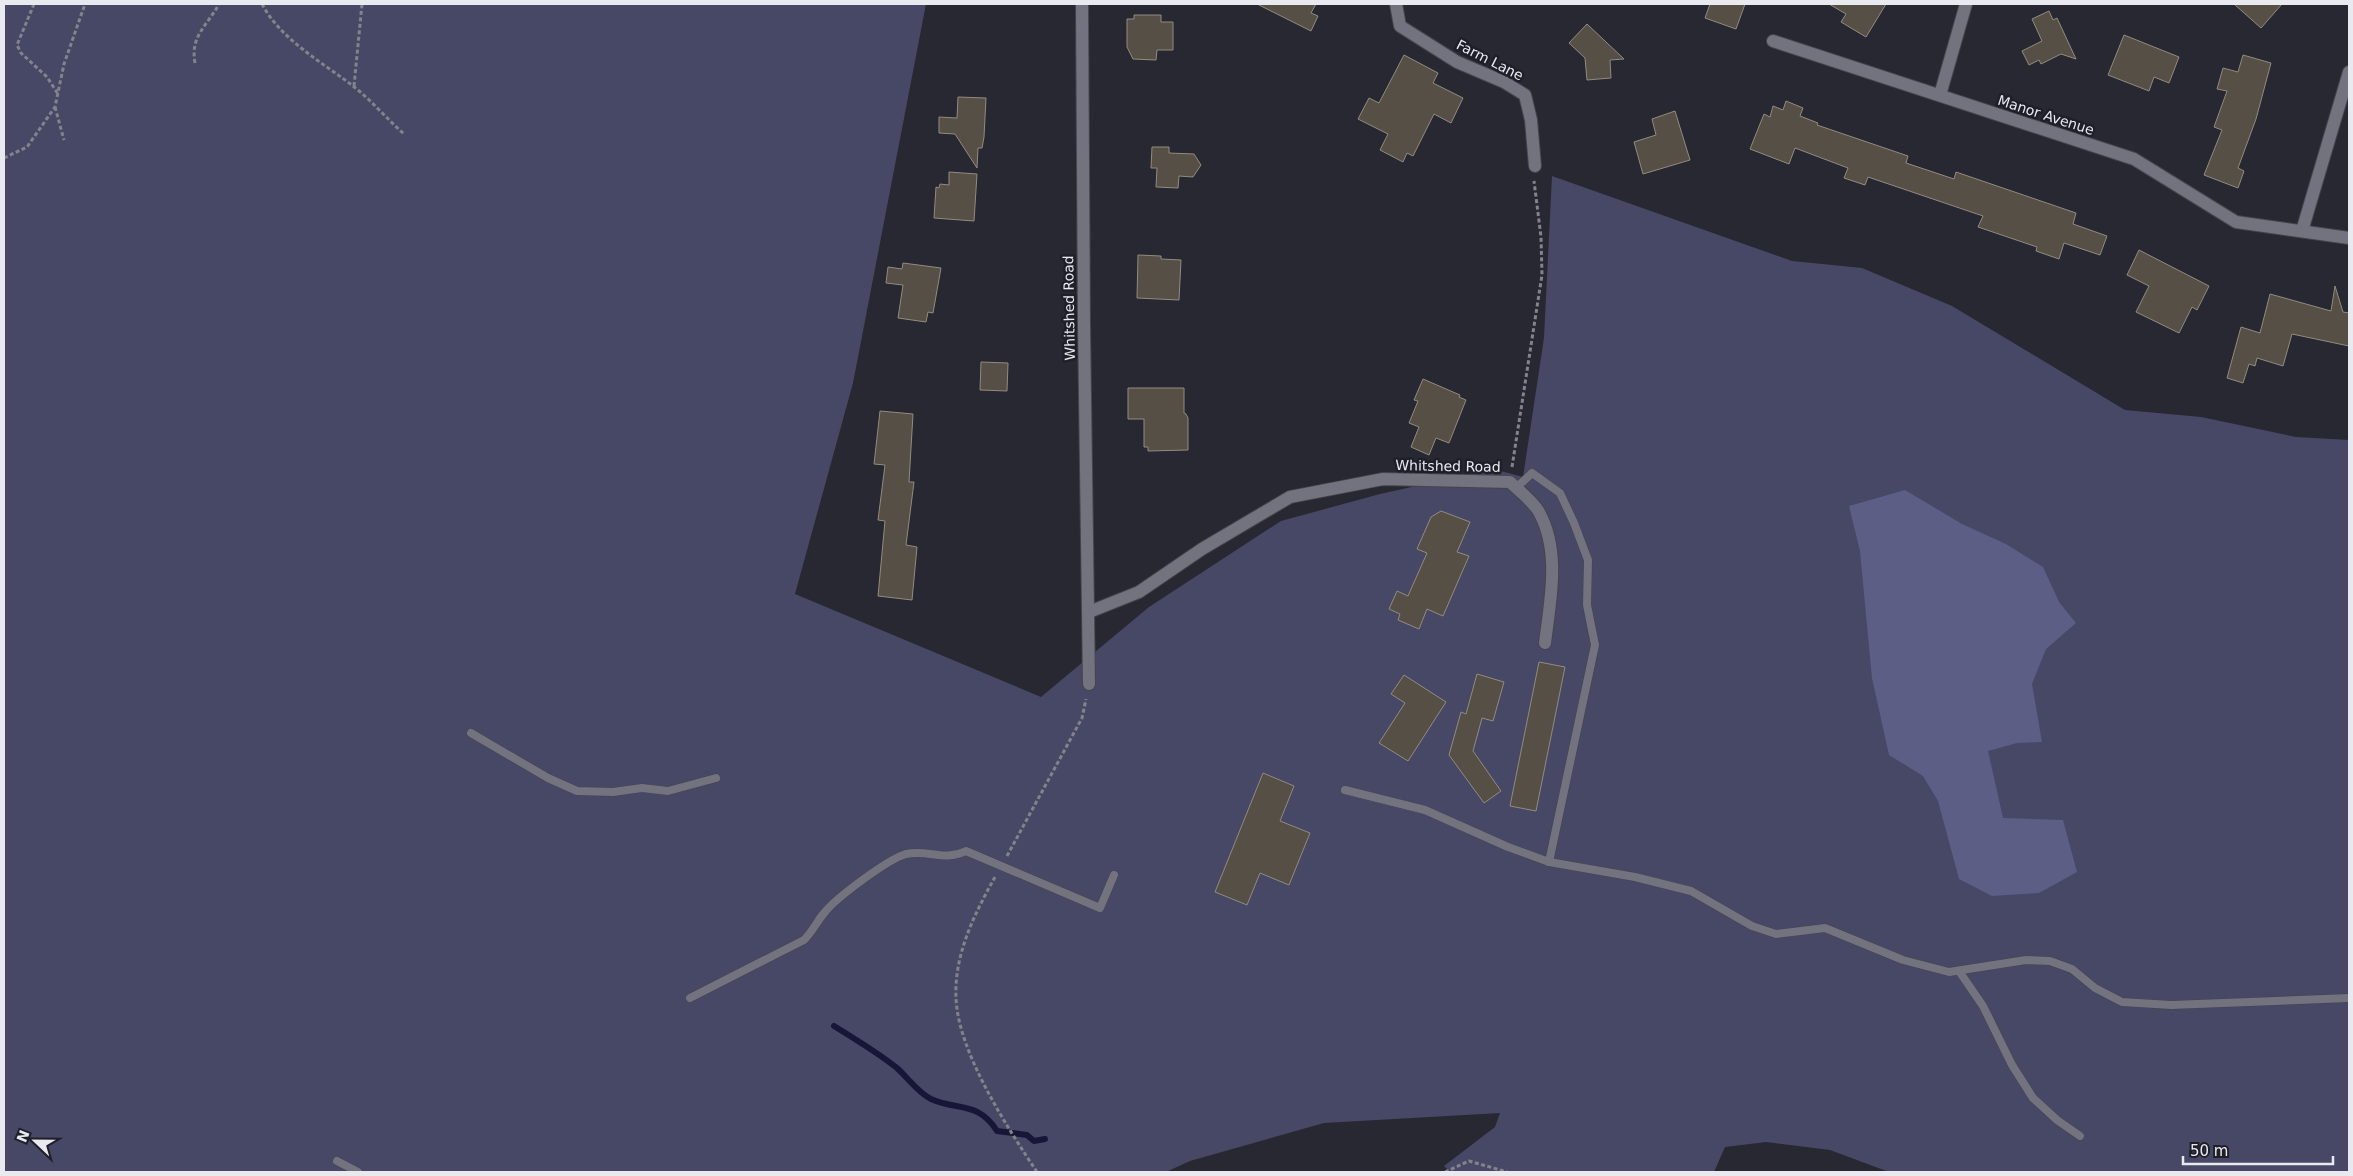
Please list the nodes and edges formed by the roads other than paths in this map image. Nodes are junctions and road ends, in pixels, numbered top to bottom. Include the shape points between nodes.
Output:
1 (1082, 4) edge
2 (1396, 4) edge
3 (1966, 4) edge
4 (1772, 41) dead end
5 (2349, 72) edge
6 (1940, 95) junction
7 (1535, 166) road end
8 (2302, 231) junction
9 (2349, 238) edge
10 (1513, 485) junction
11 (1089, 612) junction
12 (1545, 644) dead end
13 (1089, 684) road end
14 (471, 733) dead end
15 (716, 778) dead end
16 (1345, 790) dead end
17 (1550, 862) junction
18 (1114, 875) dead end
19 (1959, 971) junction
20 (690, 998) dead end
21 (2349, 998) edge
22 (2080, 1136) dead end
23 (337, 1161) dead end
24 (358, 1172) edge

1 - 11 street, Whitshed Road
2 - 7 street, Farm Lane via 1400,26 1457,62 1504,82 1525,95
3 - 6 street
4 - 6 street, Manor Avenue
5 - 8 street
6 - 8 street, Manor Avenue via 2134,159 2236,222
8 - 9 street, Manor Avenue
10 - 11 street, Whitshed Road via 1383,479 1290,498 1202,549 1139,592
10 - 12 street via 1539,510 1550,538 1552,586
10 - 17 lane via 1532,473 1560,493 1588,560 1587,604 1594,645
11 - 13 street, Whitshed Road
14 - 15 lane via 576,791 612,792 642,788 668,791
16 - 17 lane via 1424,810
17 - 19 lane via 1691,891 1752,926 1776,934 1825,928 1903,960 1949,972
18 - 20 lane via 1100,908 966,851 954,857 915,852 904,855 884,863 825,912 804,940
19 - 21 lane via 2026,960 2050,961 2072,969 2095,988 2122,1002 2171,1005
19 - 22 lane via 1983,1006 2012,1065 2033,1098
23 - 24 lane

